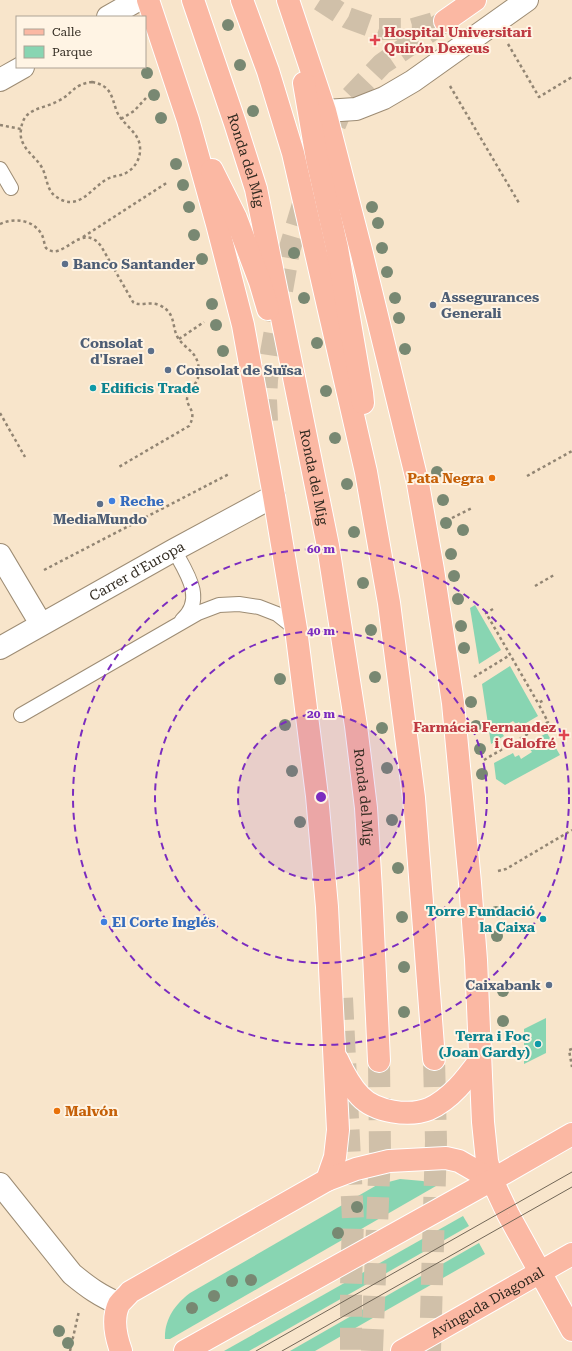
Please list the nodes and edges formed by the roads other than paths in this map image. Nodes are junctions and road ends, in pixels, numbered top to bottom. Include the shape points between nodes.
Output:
1 (138, 0) edge
2 (148, 0) edge
3 (193, 0) edge
4 (242, 0) edge
5 (475, 0) edge
6 (527, 0) edge
7 (290, 7) edge
8 (110, 16) edge
9 (445, 21) tunnel mouth
10 (21, 68) edge
11 (0, 80) edge
12 (325, 111) junction
13 (188, 120) junction
14 (0, 170) edge
15 (11, 188) dead end
16 (303, 420) junction
17 (366, 472) junction
18 (274, 496) junction
19 (174, 550) junction
20 (0, 555) edge
21 (41, 624) junction
22 (174, 627) junction
23 (296, 629) junction
24 (0, 648) edge
25 (21, 715) dead end
26 (335, 1050) junction
27 (434, 1059) tunnel mouth
28 (480, 1060) junction
29 (379, 1061) tunnel mouth
30 (572, 1134) edge
31 (327, 1180) junction
32 (492, 1180) junction
33 (0, 1184) edge
34 (572, 1254) edge
35 (540, 1272) junction
36 (119, 1304) junction
37 (572, 1330) edge
38 (121, 1351) edge
39 (184, 1351) edge
40 (402, 1351) edge

1 - 8 street
2 - 13 main road
3 - 16 main road, Ronda del Mig via 256,189
4 - 17 main road via 268,71 293,153
5 - 9 main road
6 - 12 street via 413,81 384,98 356,108
7 - 12 main road
7 - 17 main road via 317,159 337,248 362,394
10 - 11 street
12 - 28 main road via 404,422 433,570 449,673 461,781 476,960
13 - 16 main road via 236,218 260,282
13 - 18 main road via 243,325
14 - 15 lane
16 - 29 main road, Ronda del Mig via 329,554 366,808
17 - 27 main road via 389,603 413,790
18 - 19 street, Carrer d'Europa
18 - 23 main road
19 - 21 street, Carrer d'Europa
19 - 22 lane via 189,578 194,597 188,615
20 - 21 street
21 - 24 street, Carrer d'Europa
22 - 23 lane via 219,604 239,604 259,607 277,614
22 - 25 lane
23 - 26 main road via 317,796 327,907
26 - 28 main road via 341,1067 361,1097 398,1113 430,1109 454,1092
26 - 31 main road via 338,1130 335,1156
28 - 32 main road via 484,1136
30 - 32 main road
31 - 32 main road via 356,1169 389,1161 446,1158 459,1162
31 - 36 main road via 130,1292
32 - 35 main road
32 - 39 main road
33 - 36 street via 72,1274 102,1296
34 - 35 main road, Avinguda Diagonal
35 - 37 main road
35 - 40 main road, Avinguda Diagonal
36 - 38 main road via 115,1318

